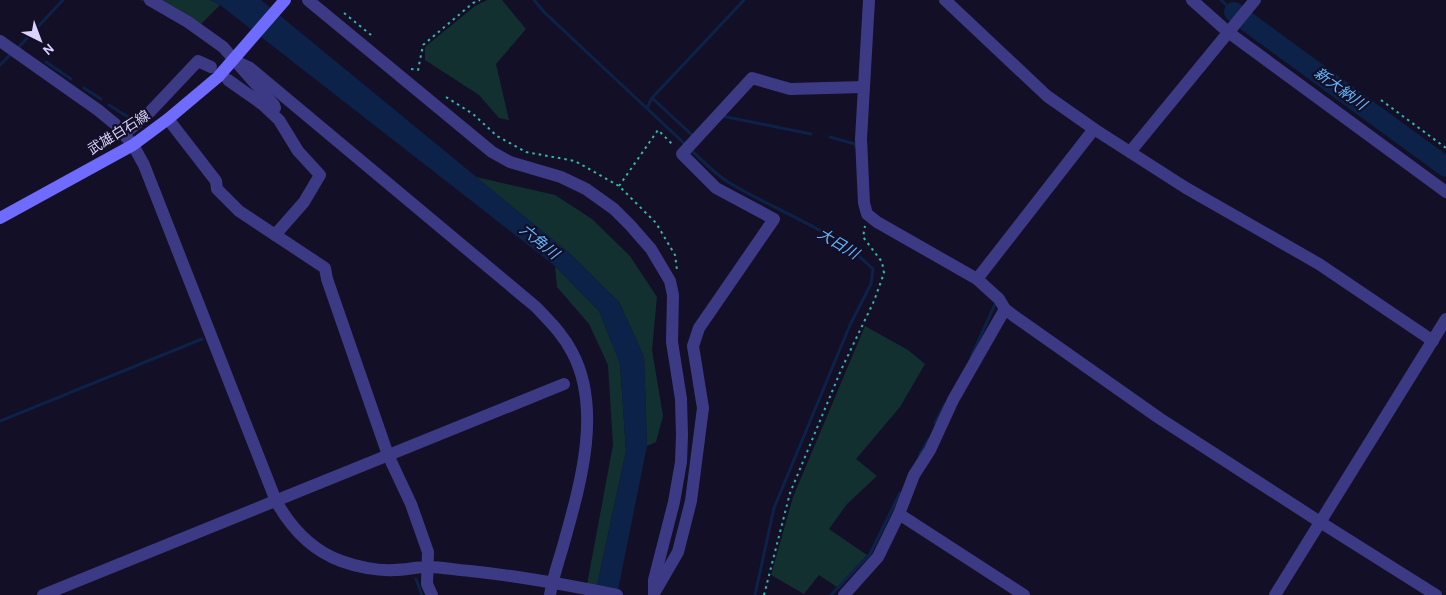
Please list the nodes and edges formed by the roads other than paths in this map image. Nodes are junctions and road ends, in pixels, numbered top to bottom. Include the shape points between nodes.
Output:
1 (150, 0) edge
2 (285, 0) edge
3 (308, 0) edge
4 (870, 0) edge
5 (945, 0) edge
6 (1192, 0) edge
7 (1255, 0) edge
8 (1232, 28) junction
9 (2, 42) edge
10 (237, 56) junction
11 (211, 67) dead end
12 (228, 80) dead end
13 (863, 87) junction
14 (168, 119) junction
15 (279, 120) junction
16 (1094, 129) junction
17 (125, 134) junction
18 (133, 145) junction
19 (1130, 152) junction
20 (1446, 192) edge
21 (0, 218) edge
22 (275, 235) junction
23 (977, 279) junction
24 (1005, 309) junction
25 (1446, 320) edge
26 (1432, 341) junction
27 (564, 384) dead end
28 (388, 455) junction
29 (276, 501) junction
30 (899, 514) junction
31 (1320, 522) junction
32 (428, 567) junction
33 (554, 587) edge
34 (654, 594) edge
35 (44, 595) edge
36 (432, 595) edge
37 (617, 595) edge
38 (844, 595) edge
39 (1024, 595) edge
40 (1275, 595) edge
41 (1436, 595) edge

1 - 10 street
2 - 10 main road, 武雄白石線
3 - 34 street via 492,152 510,162 561,177 607,204 630,225 660,262 673,295 672,342 681,399 682,436 674,502 654,580
4 - 13 street
5 - 16 street via 1047,96
6 - 8 street
7 - 8 street
8 - 19 street
8 - 20 street
9 - 17 street via 98,110
10 - 14 main road, 武雄白石線 via 218,77
10 - 15 street via 274,105
10 - 33 street via 536,307 560,332 582,378 587,432
11 - 17 street via 198,61
12 - 15 street
13 - 23 street via 861,139 867,214
13 - 34 street via 790,89 752,78 686,149 716,188 774,219 699,328 693,346 703,408 691,501 678,552
14 - 18 main road, 武雄白石線
14 - 22 street via 216,181 218,189 240,211
15 - 22 street via 298,151 320,175 304,202
16 - 19 street
16 - 23 street
17 - 18 street
18 - 21 main road, 武雄白石線
18 - 29 street via 144,165
19 - 26 street via 1319,264
22 - 28 street via 325,268
23 - 24 street
24 - 30 street via 952,400
24 - 31 street via 1159,418
25 - 26 street
26 - 31 street
27 - 28 street
28 - 29 street
28 - 32 street via 411,504 428,552
29 - 32 street via 285,517 310,544 342,562 392,570
29 - 35 street
30 - 38 street via 878,557
30 - 39 street
31 - 40 street
31 - 41 street
32 - 33 street via 498,574
32 - 36 street via 427,584
33 - 37 street

